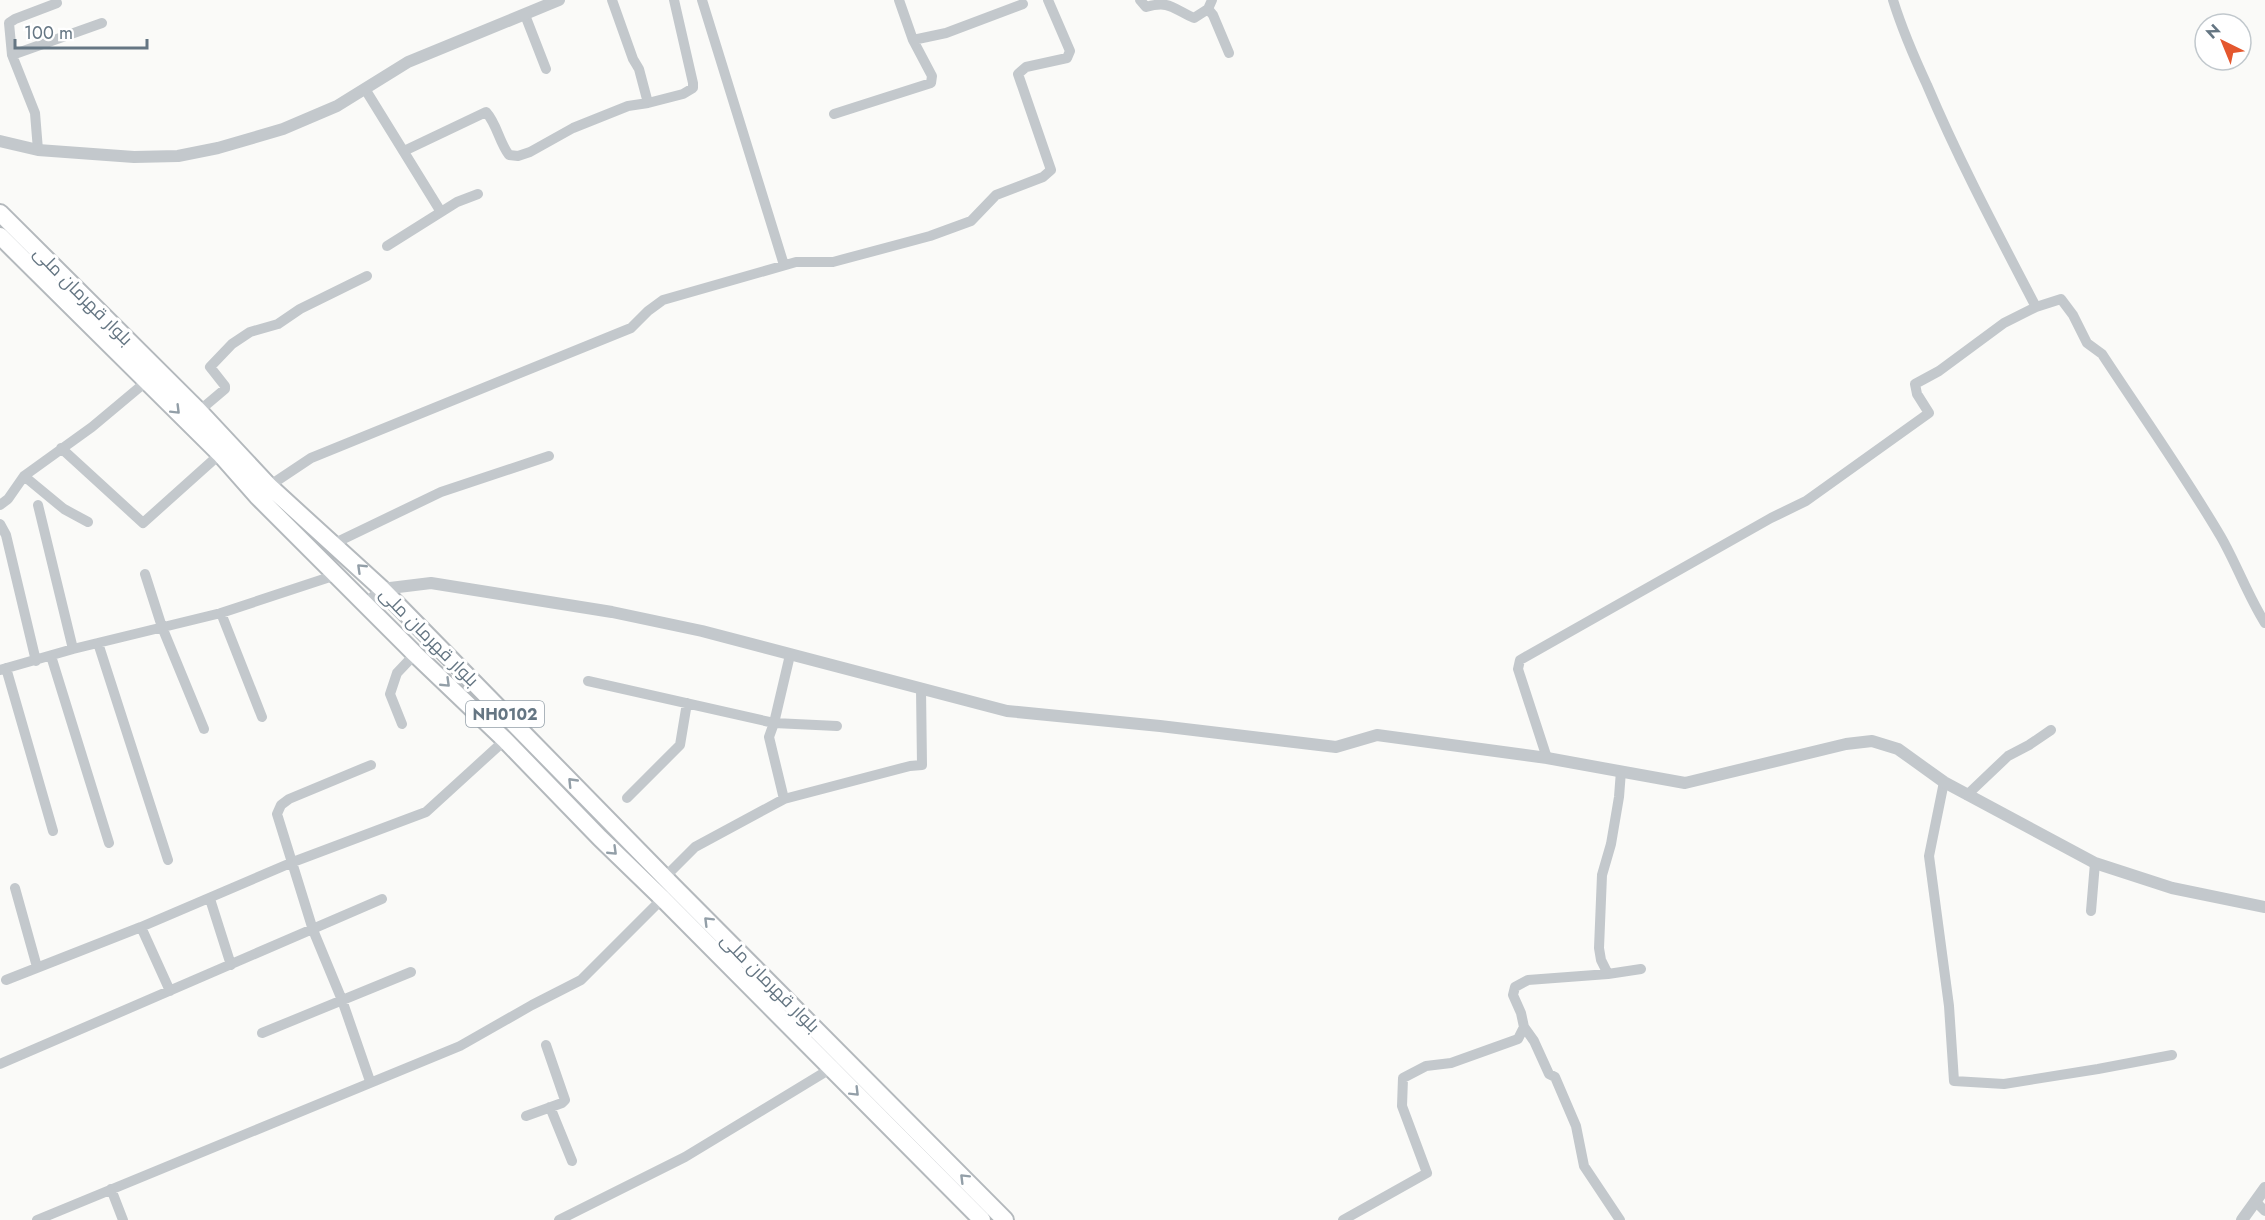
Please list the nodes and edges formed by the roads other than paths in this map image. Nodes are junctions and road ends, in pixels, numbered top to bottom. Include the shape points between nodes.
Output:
1 (559, 0) edge
2 (612, 0) edge
3 (674, 0) edge
4 (702, 0) edge
5 (898, 0) edge
6 (1048, 0) edge
7 (1140, 0) edge
8 (1893, 0) edge
9 (57, 3) dead end
10 (1023, 4) dead end
11 (1210, 4) edge
12 (525, 15) junction
13 (102, 23) dead end
14 (913, 40) junction
15 (1229, 53) dead end
16 (12, 55) junction
17 (546, 69) dead end
18 (365, 89) junction
19 (648, 104) junction
20 (834, 114) dead end
21 (0, 141) edge
22 (38, 150) junction
23 (404, 151) junction
24 (478, 194) dead end
25 (441, 212) junction
26 (0, 213) edge
27 (0, 236) edge
28 (387, 246) dead end
29 (784, 265) junction
30 (368, 276) dead end
31 (2037, 307) junction
32 (147, 381) junction
33 (199, 411) junction
34 (61, 448) junction
35 (219, 454) junction
36 (549, 456) dead end
37 (24, 476) junction
38 (263, 491) junction
39 (38, 505) dead end
40 (0, 506) edge
41 (88, 522) dead end
42 (0, 524) edge
43 (335, 543) junction
44 (145, 574) dead end
45 (336, 575) junction
46 (382, 589) junction
47 (367, 604) junction
48 (221, 613) junction
49 (2265, 623) edge
50 (162, 627) junction
51 (98, 643) junction
52 (73, 649) junction
53 (415, 654) junction
54 (790, 655) junction
55 (51, 656) junction
56 (36, 661) junction
57 (3, 669) edge
58 (588, 681) dead end
59 (921, 689) junction
60 (687, 703) junction
61 (262, 717) dead end
62 (774, 723) junction
63 (402, 724) dead end
64 (837, 726) dead end
65 (204, 729) dead end
66 (2051, 730) dead end
67 (505, 740) junction
68 (1547, 758) junction
69 (371, 765) dead end
70 (1621, 771) junction
71 (1944, 782) junction
72 (1967, 795) junction
73 (627, 798) dead end
74 (784, 799) junction
75 (53, 831) dead end
76 (109, 843) dead end
77 (168, 860) dead end
78 (293, 862) junction
79 (2095, 863) junction
80 (667, 887) junction
81 (15, 888) dead end
82 (210, 899) junction
83 (382, 899) dead end
84 (2265, 907) edge
85 (2091, 911) dead end
86 (141, 927) junction
87 (314, 930) junction
88 (231, 965) junction
89 (37, 968) junction
90 (1641, 969) dead end
91 (411, 972) dead end
92 (1608, 974) junction
93 (6, 980) dead end
94 (170, 991) junction
95 (342, 1000) junction
96 (1524, 1027) junction
97 (262, 1033) dead end
98 (546, 1045) dead end
99 (2172, 1055) dead end
100 (0, 1064) edge
101 (838, 1064) junction
102 (370, 1081) junction
103 (550, 1107) junction
104 (526, 1116) dead end
105 (572, 1161) dead end
106 (2265, 1188) edge
107 (111, 1189) junction
108 (2255, 1201) junction
109 (2265, 1211) edge
110 (562, 1219) edge
111 (37, 1220) edge
112 (123, 1220) edge
113 (982, 1220) edge
114 (1005, 1220) edge
115 (1344, 1220) edge
116 (1620, 1220) edge
117 (2241, 1220) edge

1 - 12 street
2 - 19 street
3 - 19 street via 693,88
4 - 29 street
5 - 14 street
6 - 29 street via 1070,51 1067,58 1026,67 1018,74 1051,170 1043,177 996,195 971,221 930,236 833,261
7 - 11 street via 1146,7 1161,3 1194,18
8 - 31 street via 1902,30 1974,189
9 - 16 street via 9,23
10 - 14 street via 946,33
11 - 15 street
12 - 17 street
12 - 18 street via 408,62
13 - 16 street
14 - 20 street via 932,76 931,83
16 - 22 street via 35,113
18 - 22 street via 283,129 178,156
18 - 23 street
19 - 23 street via 628,106 518,156 509,155 504,149 486,112
21 - 22 street
23 - 25 street
24 - 25 street
25 - 28 street
26 - 33 highway, بلوار قهرمان ملی / NH0102
27 - 32 highway, بلوار قهرمان ملی / NH0102
29 - 38 street via 663,300 631,328 311,458
30 - 33 street via 232,344 210,367 225,389
31 - 49 street via 2061,299 2087,343 2102,354 2215,526
31 - 68 street via 2004,323 1940,371 1915,384 1929,412 1806,501 1520,660 1518,669
32 - 34 street
32 -> 35 highway, بلوار قهرمان ملی / NH0102
33 - 38 highway, بلوار قهرمان ملی / NH0102
34 - 35 street via 143,523
34 - 37 street
35 - 38 highway, بلوار قهرمان ملی / NH0102
36 - 43 street via 441,492
37 - 40 street
37 - 41 street via 64,509
38 - 43 highway, بلوار قهرمان ملی / NH0102
38 - 45 highway, بلوار قهرمان ملی / NH0102
39 - 52 street
42 - 56 street via 6,535
46 -> 43 highway, بلوار قهرمان ملی / NH0102
44 - 50 street
45 - 47 highway, بلوار قهرمان ملی / NH0102
45 - 48 street
46 - 47 street
46 - 54 street via 431,583 612,612
80 -> 46 highway, بلوار قهرمان ملی / NH0102
47 - 53 highway, بلوار قهرمان ملی / NH0102
48 - 50 street
48 - 61 street
50 - 51 street
50 - 65 street
51 - 52 street
51 - 77 street
52 - 55 street
53 - 63 street via 397,673 390,694
53 -> 67 highway, بلوار قهرمان ملی / NH0102
54 - 59 street
54 - 62 street
55 - 56 street
55 - 76 street
56 - 57 street
57 - 75 street
58 - 60 street
59 - 68 street via 1006,711 1336,747 1377,735
59 - 74 street via 922,765
60 - 62 street
60 - 73 street via 680,745
62 - 64 street
62 - 74 street via 769,737
66 - 72 street via 2008,756
67 - 78 street via 426,812
67 -> 80 highway, بلوار قهرمان ملی / NH0102 via 600,838
68 - 70 street
69 - 78 street via 281,805 277,814
70 - 71 street via 1685,783 1872,741 1898,749
70 - 92 street via 1611,844 1602,875 1599,948
71 - 72 street
71 - 99 street via 1929,856 1949,1006 1954,1081 2004,1084
72 - 79 street
74 - 80 street via 695,847
78 - 82 street
78 - 87 street
79 - 84 street via 2172,888
79 - 85 street
80 - 101 highway, بلوار قهرمان ملی / NH0102
80 - 102 street via 581,980 460,1046
81 - 89 street
82 - 86 street
82 - 88 street
83 - 87 street
86 - 89 street
86 - 94 street
87 - 88 street
87 - 95 street
88 - 94 street
89 - 93 street
90 - 92 street
91 - 95 street
92 - 96 street via 1528,980 1515,987 1513,995
94 - 100 street
95 - 97 street
95 - 102 street
96 - 115 street via 1518,1039 1451,1063 1426,1066 1403,1078 1402,1106 1427,1173
96 - 116 street via 1555,1077 1576,1126 1584,1167
98 - 103 street via 565,1095 562,1103
101 - 110 street via 685,1157
101 -> 113 highway, بلوار قهرمان ملی / NH0102
114 -> 101 highway, بلوار قهرمان ملی / NH0102
102 - 107 street
103 - 104 street
103 - 105 street
106 - 108 street
107 - 111 street
107 - 112 street
108 - 109 street
108 - 117 street

